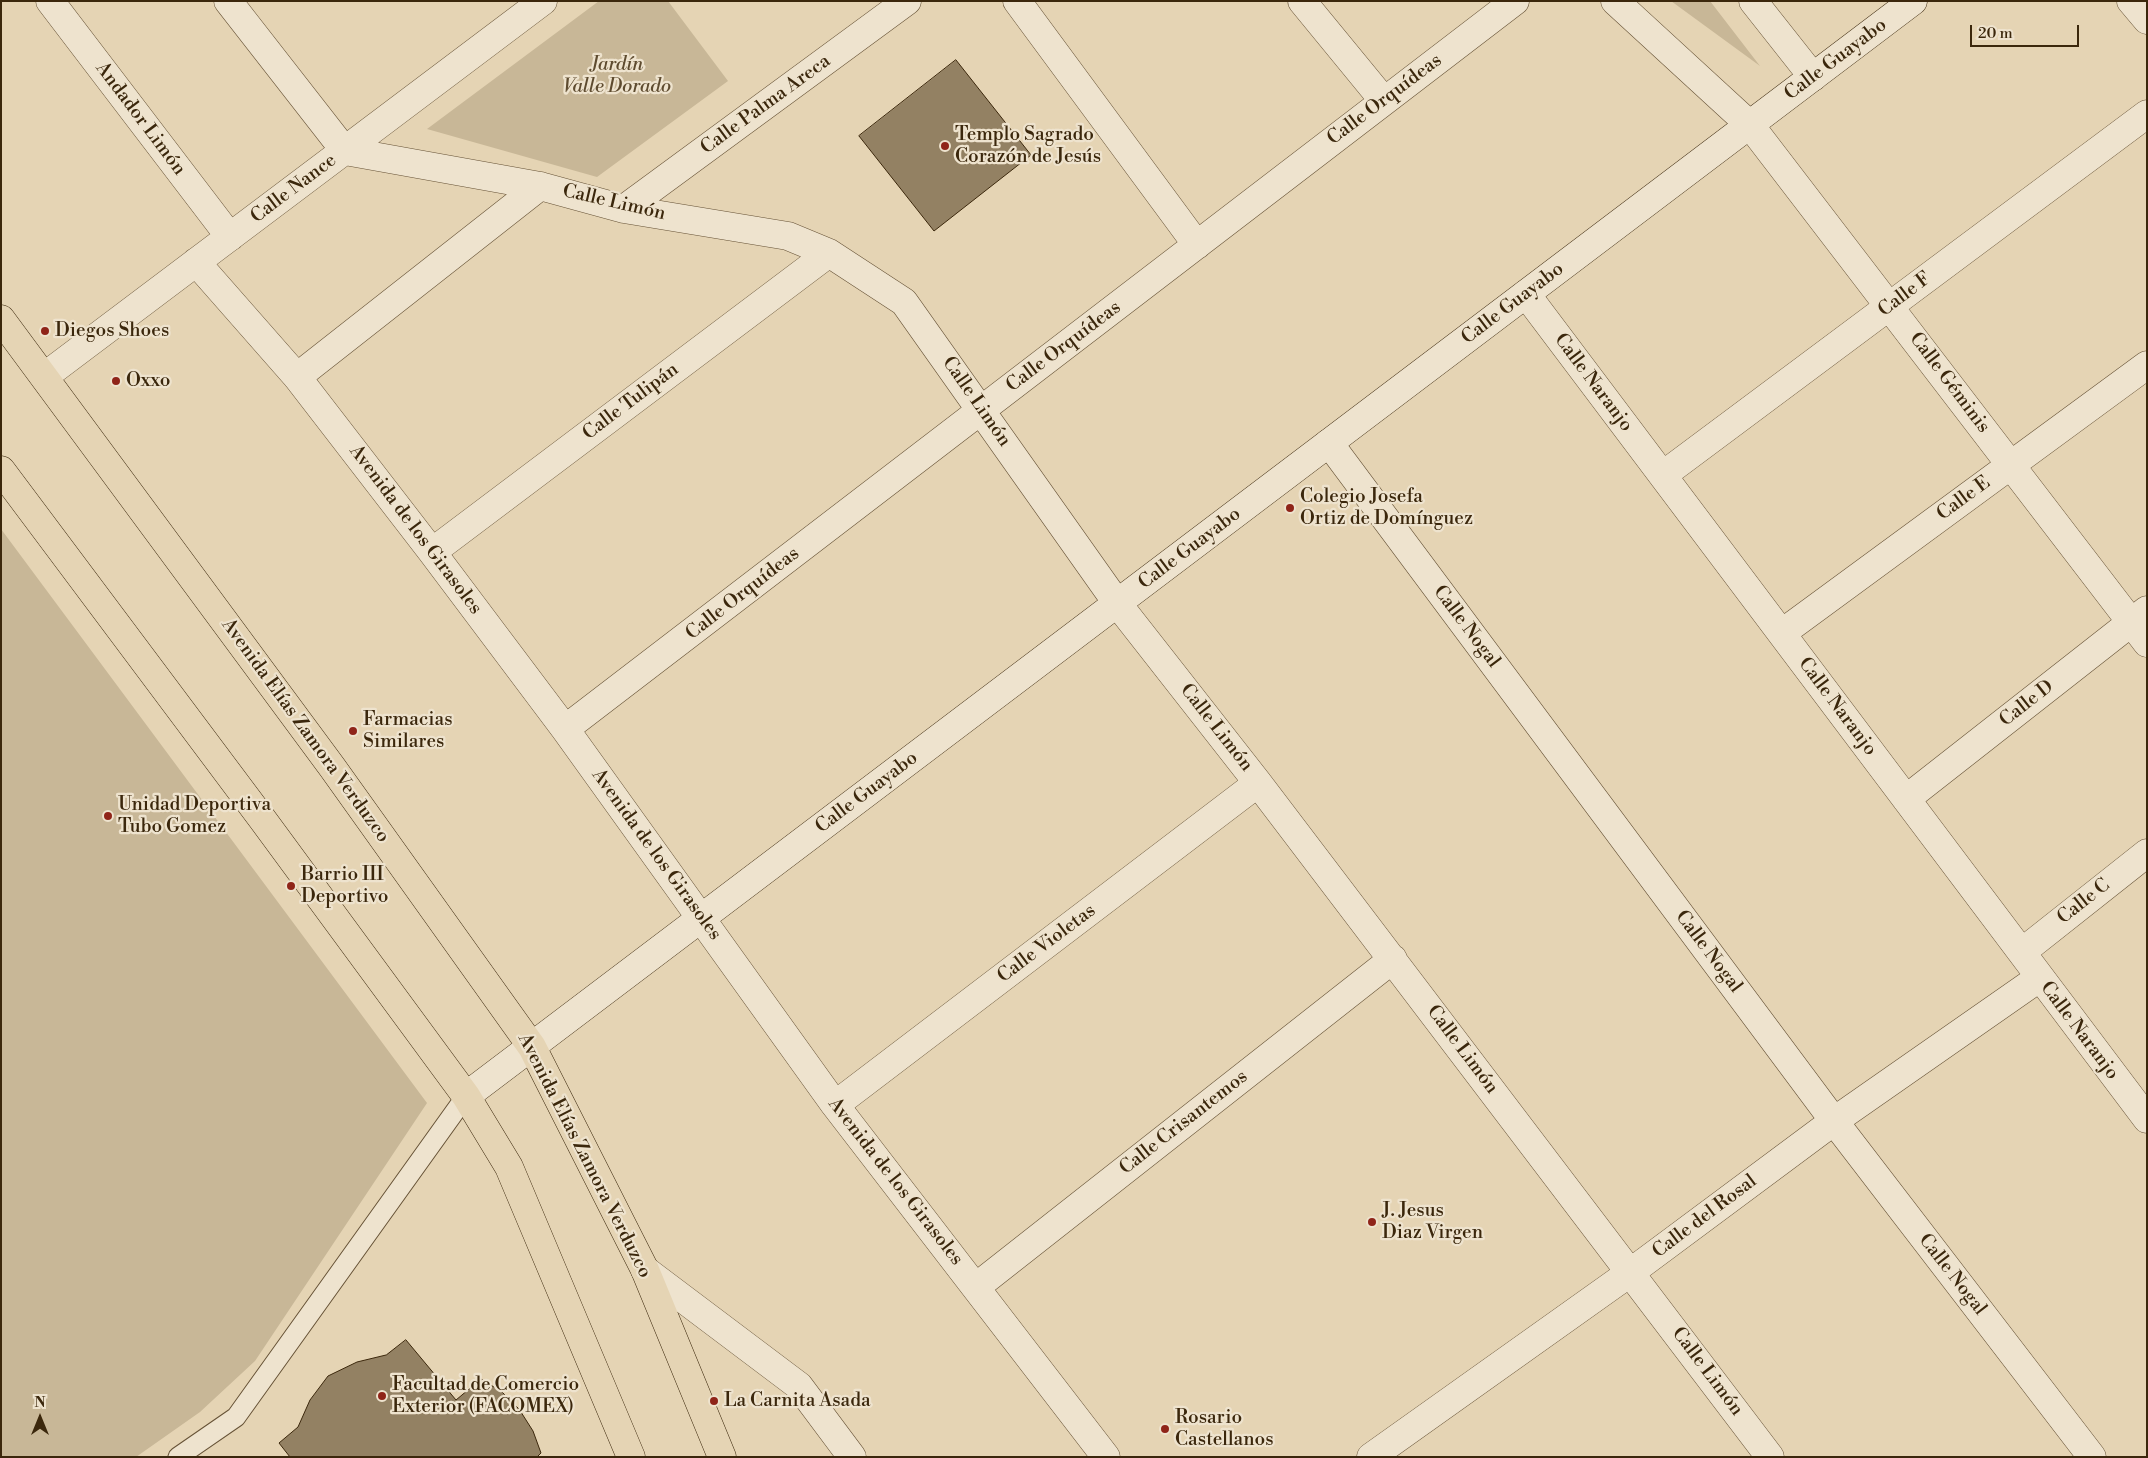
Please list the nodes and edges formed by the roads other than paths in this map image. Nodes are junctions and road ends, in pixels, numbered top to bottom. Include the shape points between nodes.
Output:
1 (50, 1) edge
2 (228, 1) edge
3 (543, 1) edge
4 (907, 1) edge
5 (1017, 1) edge
6 (1302, 1) edge
7 (1515, 1) edge
8 (1615, 1) edge
9 (1753, 1) edge
10 (1913, 1) edge
11 (2131, 1) edge
12 (2147, 20) edge
13 (1813, 77) junction
14 (1384, 101) junction
15 (2147, 114) edge
16 (1750, 125) junction
17 (345, 151) junction
18 (540, 186) junction
19 (624, 209) junction
20 (230, 237) junction
21 (1197, 245) junction
22 (829, 253) junction
23 (196, 262) junction
24 (1526, 294) junction
25 (1890, 306) junction
26 (1, 319) edge
27 (2147, 365) edge
28 (45, 376) junction
29 (297, 377) junction
30 (982, 410) junction
31 (1329, 443) junction
32 (2011, 465) junction
33 (1, 470) edge
34 (1663, 475) junction
35 (432, 552) junction
36 (1118, 603) junction
37 (2142, 625) edge
38 (1782, 633) junction
39 (566, 730) junction
40 (1258, 783) junction
41 (1906, 799) junction
42 (2147, 853) edge
43 (702, 918) junction
44 (2022, 952) junction
45 (1393, 959) junction
46 (2039, 978) junction
47 (532, 1047) junction
48 (466, 1096) junction
49 (836, 1105) junction
50 (2145, 1113) edge
51 (1834, 1121) junction
52 (645, 1270) junction
53 (1631, 1272) junction
54 (976, 1287) junction
55 (1762, 1454) edge
56 (1104, 1456) edge
57 (178, 1457) edge
58 (631, 1457) edge
59 (722, 1457) edge
60 (852, 1457) edge
61 (1371, 1457) edge
62 (2092, 1457) edge

1 - 20 street, Andador Limón
2 - 17 street
3 - 17 street, Calle Nance
4 - 19 street, Calle Palma Areca
5 - 21 street
6 - 14 street
7 - 14 street, Calle Orquídeas
8 - 16 street
9 - 13 street
10 - 13 street, Calle Guayabo
11 - 12 street
13 - 16 street, Calle Guayabo
14 - 21 street, Calle Orquídeas
15 - 25 street, Calle F
16 - 24 street, Calle Guayabo
16 - 25 street, Calle Géminis
17 - 18 street, Calle Limón
17 - 20 street, Calle Nance
18 - 19 street, Calle Limón
18 - 29 street, Calle Limón
19 - 22 street, Calle Limón via 788,236
20 - 23 street, Calle Nance
21 - 30 street, Calle Orquídeas
22 - 30 street, Calle Limón via 904,302
22 - 35 street, Calle Tulipán
23 - 28 street, Calle Nance
23 - 29 street, Avenida de los Girasoles
24 - 31 street, Calle Guayabo
24 - 34 street, Calle Naranjo
25 - 32 street, Calle Géminis
25 - 34 street, Calle F
26 - 28 main road, Avenida Elías Zamora Verduzco
27 - 32 street, Calle E
28 - 47 main road, Avenida Elías Zamora Verduzco via 332,767
29 - 35 street, Avenida de los Girasoles
30 - 36 street, Calle Limón
30 - 39 street, Calle Orquídeas
31 - 36 street, Calle Guayabo
31 - 51 street, Calle Nogal
32 - 37 street, Calle Géminis
32 - 38 street, Calle E
33 - 48 main road
34 - 38 street, Calle Naranjo
35 - 39 street, Avenida de los Girasoles
36 - 40 street, Calle Limón
36 - 43 street, Calle Guayabo
37 - 41 street, Calle D
38 - 41 street, Calle Naranjo
39 - 43 street, Avenida de los Girasoles
40 - 45 street, Calle Limón
40 - 49 street, Calle Violetas
41 - 44 street, Calle Naranjo
42 - 44 street, Calle C
43 - 47 street, Calle Guayabo
43 - 49 street, Avenida de los Girasoles
44 - 46 street, Calle Naranjo
45 - 53 street, Calle Limón
45 - 54 street, Calle Crisantemos
46 - 50 street, Calle Naranjo
46 - 51 street, Calle del Rosal
47 - 48 street, Calle Guayabo
47 - 52 main road, Avenida Elías Zamora Verduzco
48 - 57 lane via 236,1417
48 - 58 main road via 509,1167
49 - 54 street, Avenida de los Girasoles
51 - 53 street, Calle del Rosal
51 - 62 street, Calle Nogal
52 - 59 main road, Avenida Elías Zamora Verduzco
52 - 60 street via 799,1386
53 - 55 street, Calle Limón
53 - 61 street, Calle del Rosal
54 - 56 street, Avenida de los Girasoles

